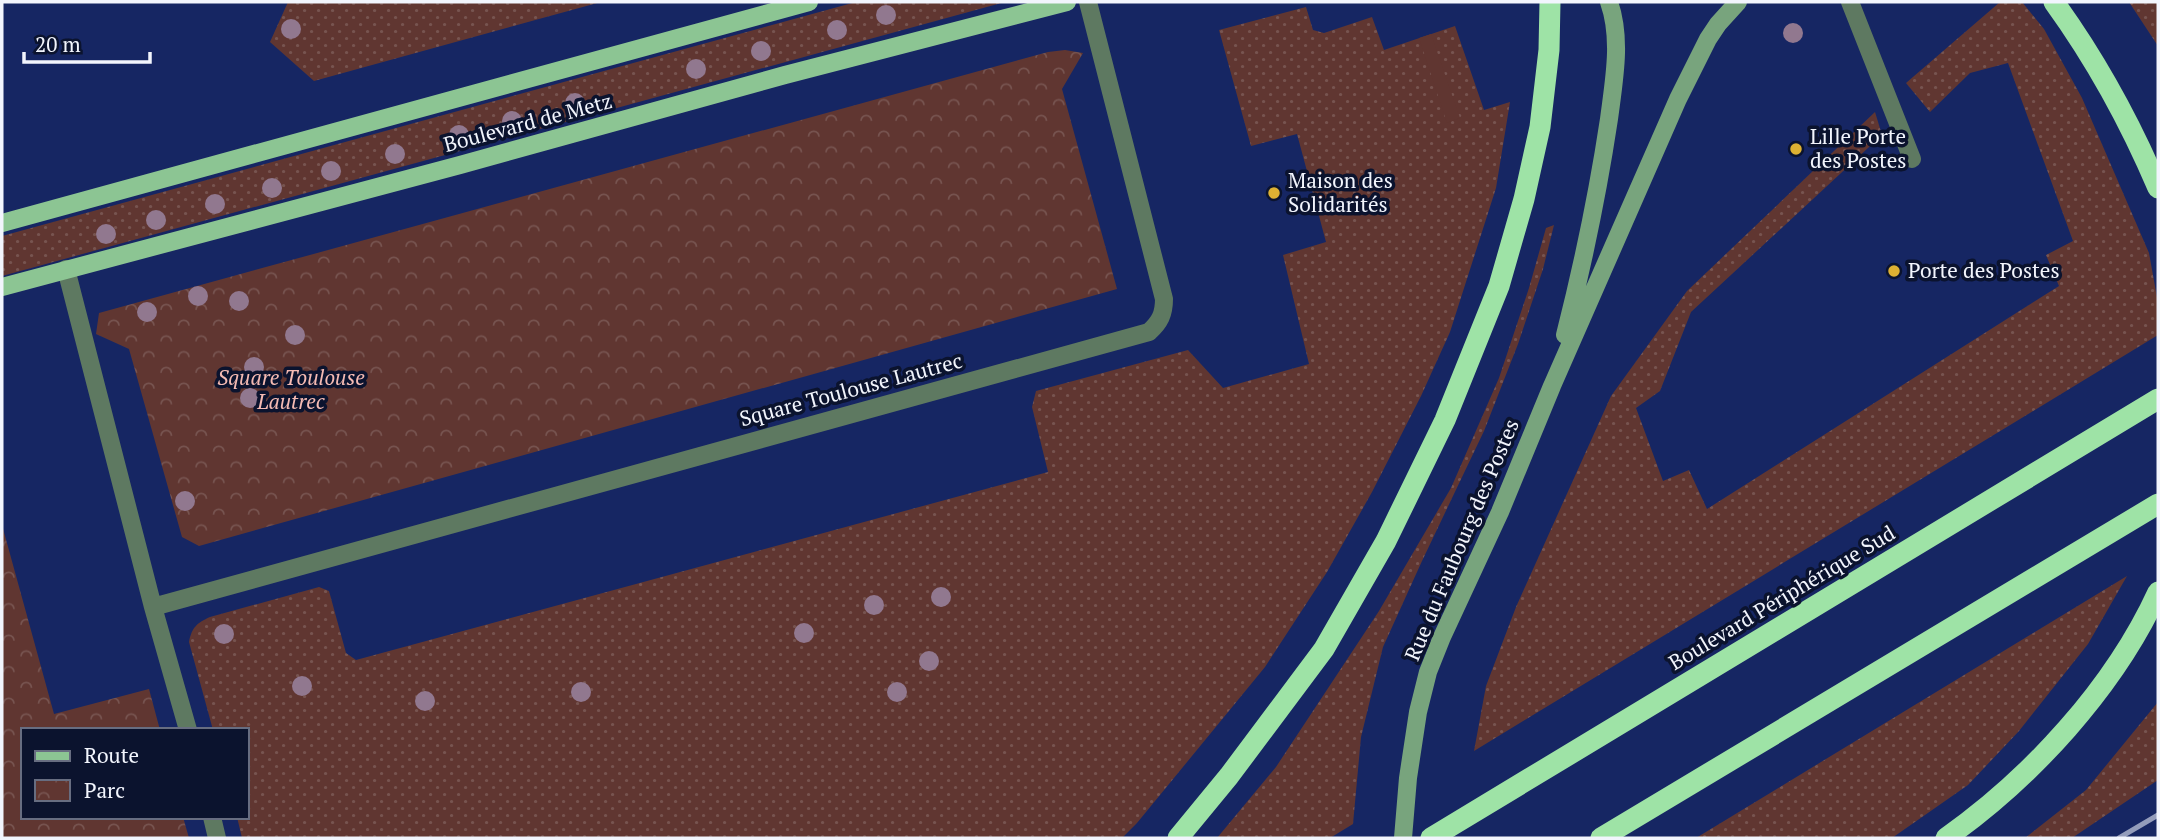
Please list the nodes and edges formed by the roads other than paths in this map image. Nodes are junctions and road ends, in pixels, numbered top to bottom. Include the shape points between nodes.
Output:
1 (809, 2) edge
2 (1066, 2) edge
3 (1088, 2) edge
4 (1550, 2) edge
5 (1609, 2) edge
6 (1738, 2) edge
7 (1850, 2) edge
8 (2054, 2) edge
9 (1912, 159) dead end
10 (2158, 187) edge
11 (2, 223) edge
12 (66, 269) junction
13 (2, 287) edge
14 (1552, 386) junction
15 (2158, 399) edge
16 (2158, 504) edge
17 (2158, 592) edge
18 (153, 607) junction
19 (187, 728) edge
20 (212, 819) edge
21 (217, 838) edge
22 (1178, 838) edge
23 (1403, 838) edge
24 (1431, 838) edge
25 (1601, 838) edge
26 (1946, 838) edge

1 - 11 main road, Boulevard de Metz
2 - 12 main road, Boulevard de Metz
3 - 18 street, Square Toulouse Lautrec via 1164,299 1164,311 1149,332
4 - 22 highway via 1540,127 1524,199 1499,286 1445,420 1386,541 1324,649
5 - 14 main road, Rue du Faubourg des Postes via 1617,41 1613,89 1582,266
6 - 14 main road, Rue du Faubourg des Postes via 1708,38 1678,99
7 - 9 street
8 - 10 highway via 2122,109
12 - 13 main road, Boulevard de Metz
12 - 18 street
14 - 23 main road, Rue du Faubourg des Postes via 1429,672 1412,743
15 - 24 highway, Boulevard Périphérique Sud
16 - 25 highway
17 - 26 highway via 2137,634 2052,745 1981,813
18 - 19 street
20 - 21 street

